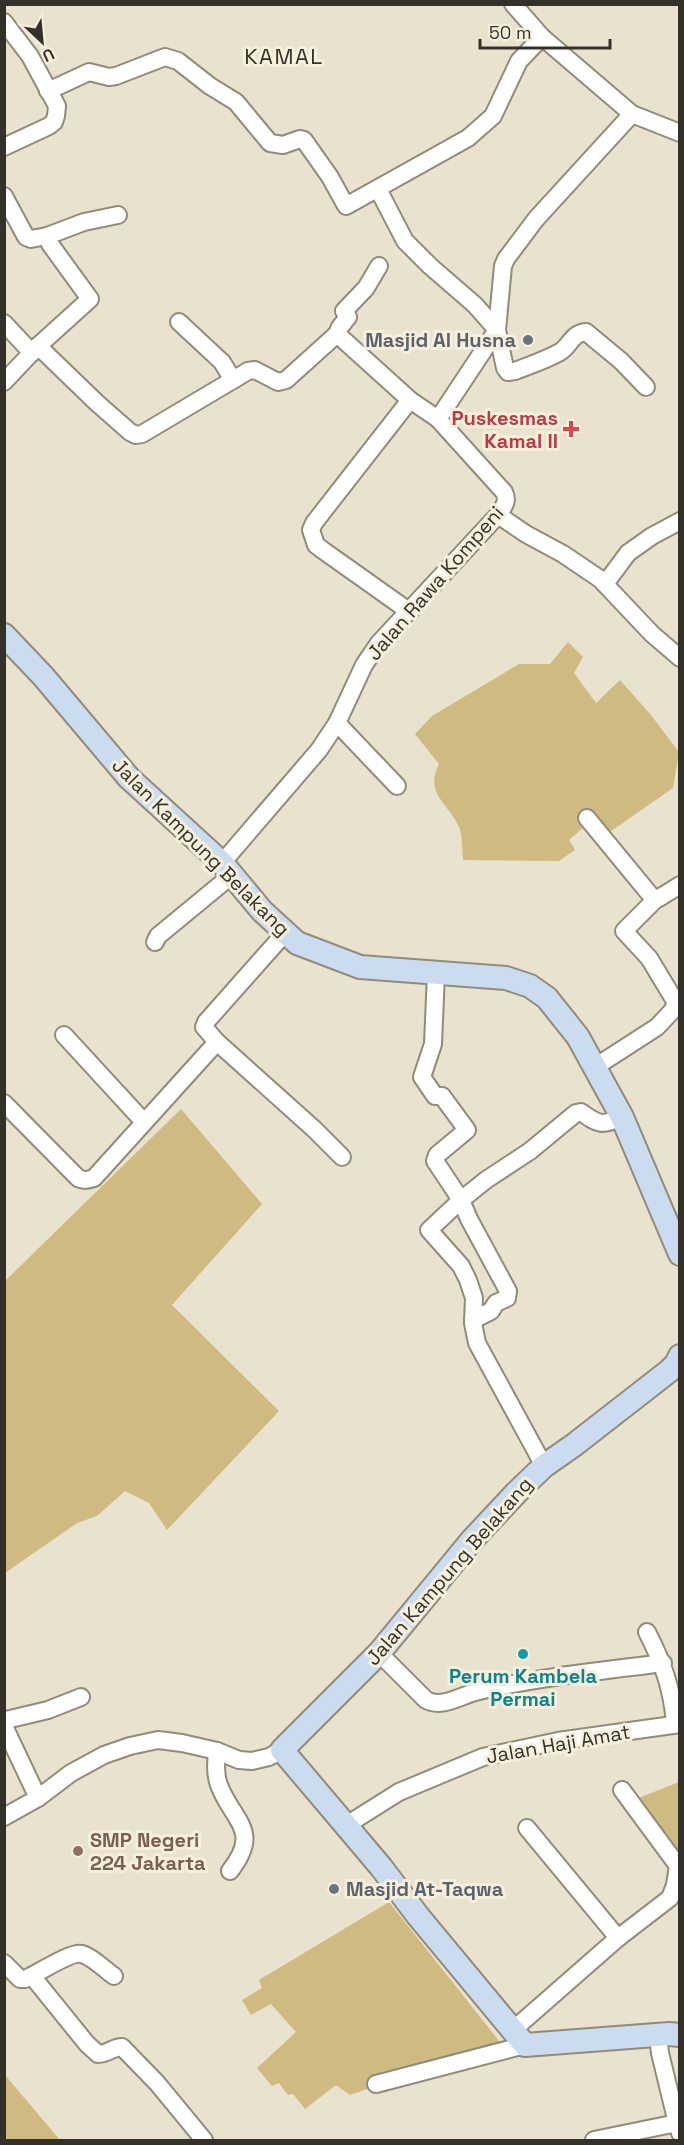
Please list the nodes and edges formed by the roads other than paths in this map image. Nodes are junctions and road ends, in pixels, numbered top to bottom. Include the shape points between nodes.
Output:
1 (513, 4) edge
2 (4, 22) edge
3 (542, 37) junction
4 (48, 91) junction
5 (632, 114) junction
6 (680, 133) edge
7 (4, 147) edge
8 (378, 189) junction
9 (4, 196) edge
10 (118, 215) dead end
11 (47, 236) junction
12 (379, 266) dead end
13 (179, 322) dead end
14 (4, 323) edge
15 (497, 330) junction
16 (337, 334) junction
17 (35, 350) junction
18 (233, 380) junction
19 (4, 382) edge
20 (646, 387) dead end
21 (410, 400) junction
22 (438, 419) junction
23 (498, 515) junction
24 (680, 521) edge
25 (606, 584) junction
26 (410, 612) junction
27 (4, 635) edge
28 (680, 658) edge
29 (337, 723) junction
30 (397, 786) dead end
31 (587, 818) dead end
32 (227, 869) junction
33 (680, 885) edge
34 (656, 899) junction
35 (285, 933) junction
36 (155, 942) dead end
37 (436, 974) junction
38 (64, 1035) dead end
39 (217, 1042) junction
40 (595, 1067) junction
41 (4, 1103) edge
42 (622, 1118) junction
43 (144, 1122) junction
44 (342, 1157) dead end
45 (461, 1200) junction
46 (680, 1254) edge
47 (473, 1320) junction
48 (680, 1356) edge
49 (544, 1466) junction
50 (647, 1632) dead end
51 (379, 1653) junction
52 (663, 1663) junction
53 (81, 1697) dead end
54 (676, 1721) edge
55 (4, 1726) edge
56 (282, 1750) junction
57 (217, 1751) junction
58 (622, 1790) dead end
59 (38, 1798) junction
60 (4, 1817) edge
61 (345, 1826) junction
62 (527, 1828) dead end
63 (230, 1871) dead end
64 (618, 1938) junction
65 (4, 1963) edge
66 (32, 1976) junction
67 (114, 1976) dead end
68 (669, 2035) edge
69 (519, 2038) junction
70 (376, 2084) dead end
71 (678, 2128) edge
72 (204, 2140) edge
73 (594, 2140) edge

1 - 3 street
2 - 4 street via 30,56
3 - 5 street
3 - 8 street via 519,61 493,116 481,129
4 - 7 street via 57,106 54,122
4 - 8 street via 89,72 116,76 165,57 178,61 236,102 270,143 283,145 304,140 346,206
5 - 6 street
5 - 15 street via 536,219 506,259
8 - 15 street via 405,241
9 - 11 street via 26,237
10 - 11 street
11 - 17 street via 90,299
12 - 16 street via 366,288 344,311 348,317
13 - 18 street via 222,362
14 - 17 street
15 - 20 street via 508,372 562,351 573,337 586,332
15 - 22 street
16 - 18 street via 286,380 275,381 255,370
16 - 21 street, Jalan Rawa Kompeni
17 - 18 street via 136,435
17 - 19 street
21 - 22 street, Jalan Rawa Kompeni
21 - 26 street via 311,530 316,545
22 - 23 street, Jalan Rawa Kompeni via 504,492 506,503
23 - 25 street
23 - 26 street, Jalan Rawa Kompeni
24 - 25 street via 628,553
25 - 28 street
26 - 29 street, Jalan Rawa Kompeni via 364,666
27 - 32 street, Jalan Kampung Belakang via 129,778
29 - 30 street
29 - 32 street, Jalan Rawa Kompeni
31 - 34 street
32 - 35 street, Jalan Kampung Belakang
32 - 36 street, Jalan Rawa Kompeni
33 - 34 street
34 - 40 street via 624,934 649,958 675,1001 674,1008 657,1028
35 - 37 street, Jalan Kampung Belakang via 306,948 360,967
35 - 39 street via 206,1022 205,1029
37 - 40 street, Jalan Kampung Belakang via 506,978 530,986 547,998 568,1023
37 - 45 street via 433,1044 422,1077 467,1128 435,1159
38 - 43 street
39 - 43 street
39 - 44 street
40 - 42 street, Jalan Kampung Belakang
41 - 43 street via 85,1181 94,1178
42 - 45 street via 602,1124 576,1113
42 - 46 street, Jalan Kampung Belakang
45 - 47 street via 429,1230 468,1280 474,1298
45 - 47 street via 508,1291 507,1298
47 - 49 street via 477,1343
48 - 49 street, Jalan Kampung Belakang via 669,1371
49 - 51 street, Jalan Kampung Belakang via 472,1540
50 - 52 street
51 - 52 street via 433,1704 532,1679
51 - 56 street, Jalan Kampung Belakang
52 - 54 street
53 - 55 street via 6,1720
54 - 61 street, Jalan Haji Amat via 483,1756 399,1792
55 - 59 street
56 - 57 street via 252,1761
56 - 61 street
57 - 59 street via 158,1740 130,1746 71,1773
57 - 63 street via 219,1785 245,1833 243,1851
58 - 64 street via 678,1866 670,1898
59 - 60 street
61 - 69 street
62 - 64 street
64 - 69 street
65 - 66 street via 20,1979
66 - 67 street via 76,1954 83,1954
66 - 72 street via 87,2044 98,2054 122,2047
68 - 69 street
68 - 71 street via 660,2053
69 - 70 street
71 - 73 street

